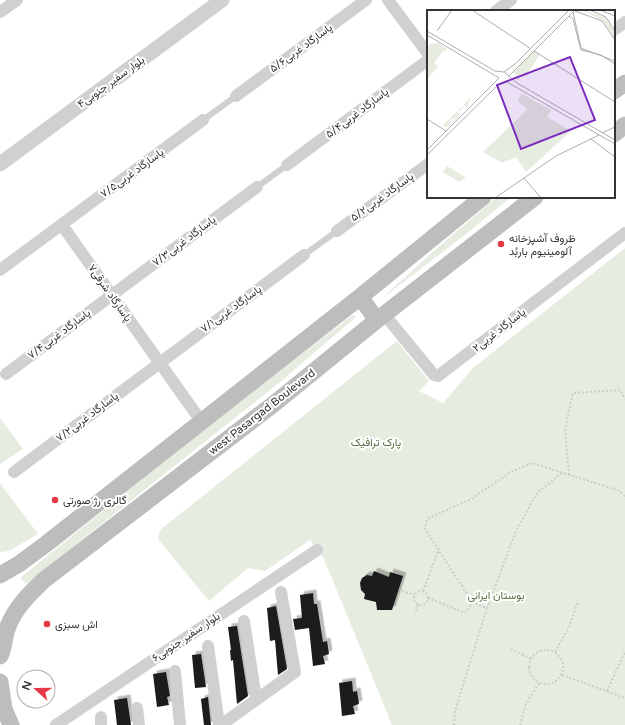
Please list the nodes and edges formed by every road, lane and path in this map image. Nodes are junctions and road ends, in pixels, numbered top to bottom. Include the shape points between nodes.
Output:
1 (17, 0) edge
2 (222, 0) edge
3 (366, 0) edge
4 (388, 0) edge
5 (511, 0) edge
6 (497, 10) edge
7 (0, 12) edge
8 (625, 22) edge
9 (615, 29) edge
10 (427, 53) edge
11 (427, 61) edge
12 (625, 83) edge
13 (615, 91) edge
14 (236, 96) joint
15 (203, 120) joint
16 (625, 125) edge
17 (615, 133) edge
18 (0, 164) edge
19 (287, 165) joint
20 (427, 165) edge
21 (257, 187) joint
22 (482, 198) edge
23 (534, 198) edge
24 (62, 225) junction
25 (337, 231) joint
26 (625, 233) edge
27 (304, 255) joint
28 (0, 270) edge
29 (112, 295) junction
30 (360, 297) junction
31 (380, 317) junction
32 (159, 362) junction
33 (6, 374) dead end
34 (625, 399) edge
35 (201, 421) junction
36 (14, 472) dead end
37 (562, 473) junction
38 (569, 475) junction
39 (625, 496) edge
40 (46, 544) junction
41 (438, 549) junction
42 (317, 550) dead end
43 (0, 561) edge
44 (0, 576) edge
45 (402, 591) dead end
46 (423, 591) junction
47 (281, 592) dead end
48 (414, 595) junction
49 (428, 598) junction
50 (578, 602) dead end
51 (473, 603) junction
52 (418, 605) junction
53 (487, 608) junction
54 (416, 611) dead end
55 (244, 621) dead end
56 (208, 646) dead end
57 (511, 649) dead end
58 (2, 650) edge
59 (555, 652) junction
60 (625, 652) edge
61 (531, 659) junction
62 (175, 671) dead end
63 (0, 673) edge
64 (562, 676) junction
65 (0, 682) edge
66 (539, 683) junction
67 (607, 691) junction
68 (625, 698) edge
69 (256, 700) junction
70 (137, 708) dead end
71 (11, 725) edge
72 (56, 725) edge
73 (139, 725) edge
74 (180, 725) edge
75 (220, 725) edge
76 (454, 725) edge
77 (520, 725) edge

1 - 7 street
2 - 18 street, بلوار سفیر جنوبی۴
3 - 14 street, پاسارگاد غربی۵/۶
4 - 10 street
5 - 6 street
8 - 9 street
11 - 19 street, پاسارگاد غربی۵/۴
12 - 13 main road
14 - 15 lane
15 - 24 street, پاسارگاد غربی۷/۵
16 - 17 main road
19 - 21 lane
20 - 25 street, پاسارگاد غربی۵/۲
21 - 29 street, پاسارگاد غربی۷/۳
22 - 30 main road
23 - 31 main road, west Pasargad Boulevard
24 - 28 street, پاسارگاد غربی۷/۵
24 - 29 street, پاسارگاد شرقی۷
25 - 27 lane
26 - 31 street, پاسارگاد غربی۲ via 438,376 434,375
27 - 32 street, پاسارگاد غربی۷/۱
29 - 32 street, پاسارگاد شرقی۷
29 - 33 street, پاسارگاد غربی۷/۴
30 - 31 main road
30 - 35 main road
31 - 58 main road, west Pasargad Boulevard via 275,403 44,580 14,614 7,628
32 - 35 street, پاسارگاد شرقی۷
32 - 36 street, پاسارگاد غربی۷/۲
34 - 38 path via 620,390 573,393 566,430
35 - 40 main road
37 - 38 path
37 - 41 path via 532,463 511,472 471,499 426,519 426,529
37 - 53 path via 537,493 519,524
38 - 39 path via 620,491
40 - 43 main road
40 - 44 main road
41 - 46 path
41 - 51 path
42 - 72 street, بلوار سفیر جنوبی۶
45 - 48 path
46 - 48 path via 418,591
46 - 49 path
47 - 69 street via 295,672
48 - 52 path via 414,602
49 - 51 path via 465,613
49 - 52 path via 425,604
50 - 59 path via 567,631
51 - 53 path
52 - 54 path
53 - 76 path via 455,711
55 - 69 street
56 - 75 street
57 - 61 path
58 - 63 main road, west Pasargad Boulevard
59 - 61 path via 539,651
59 - 64 path via 564,665
60 - 67 path
61 - 66 path via 530,675
62 - 74 street
64 - 66 path via 554,683
64 - 67 path
65 - 71 main road via 4,710
66 - 77 path via 526,704
67 - 68 path
69 - 75 street
70 - 73 street

